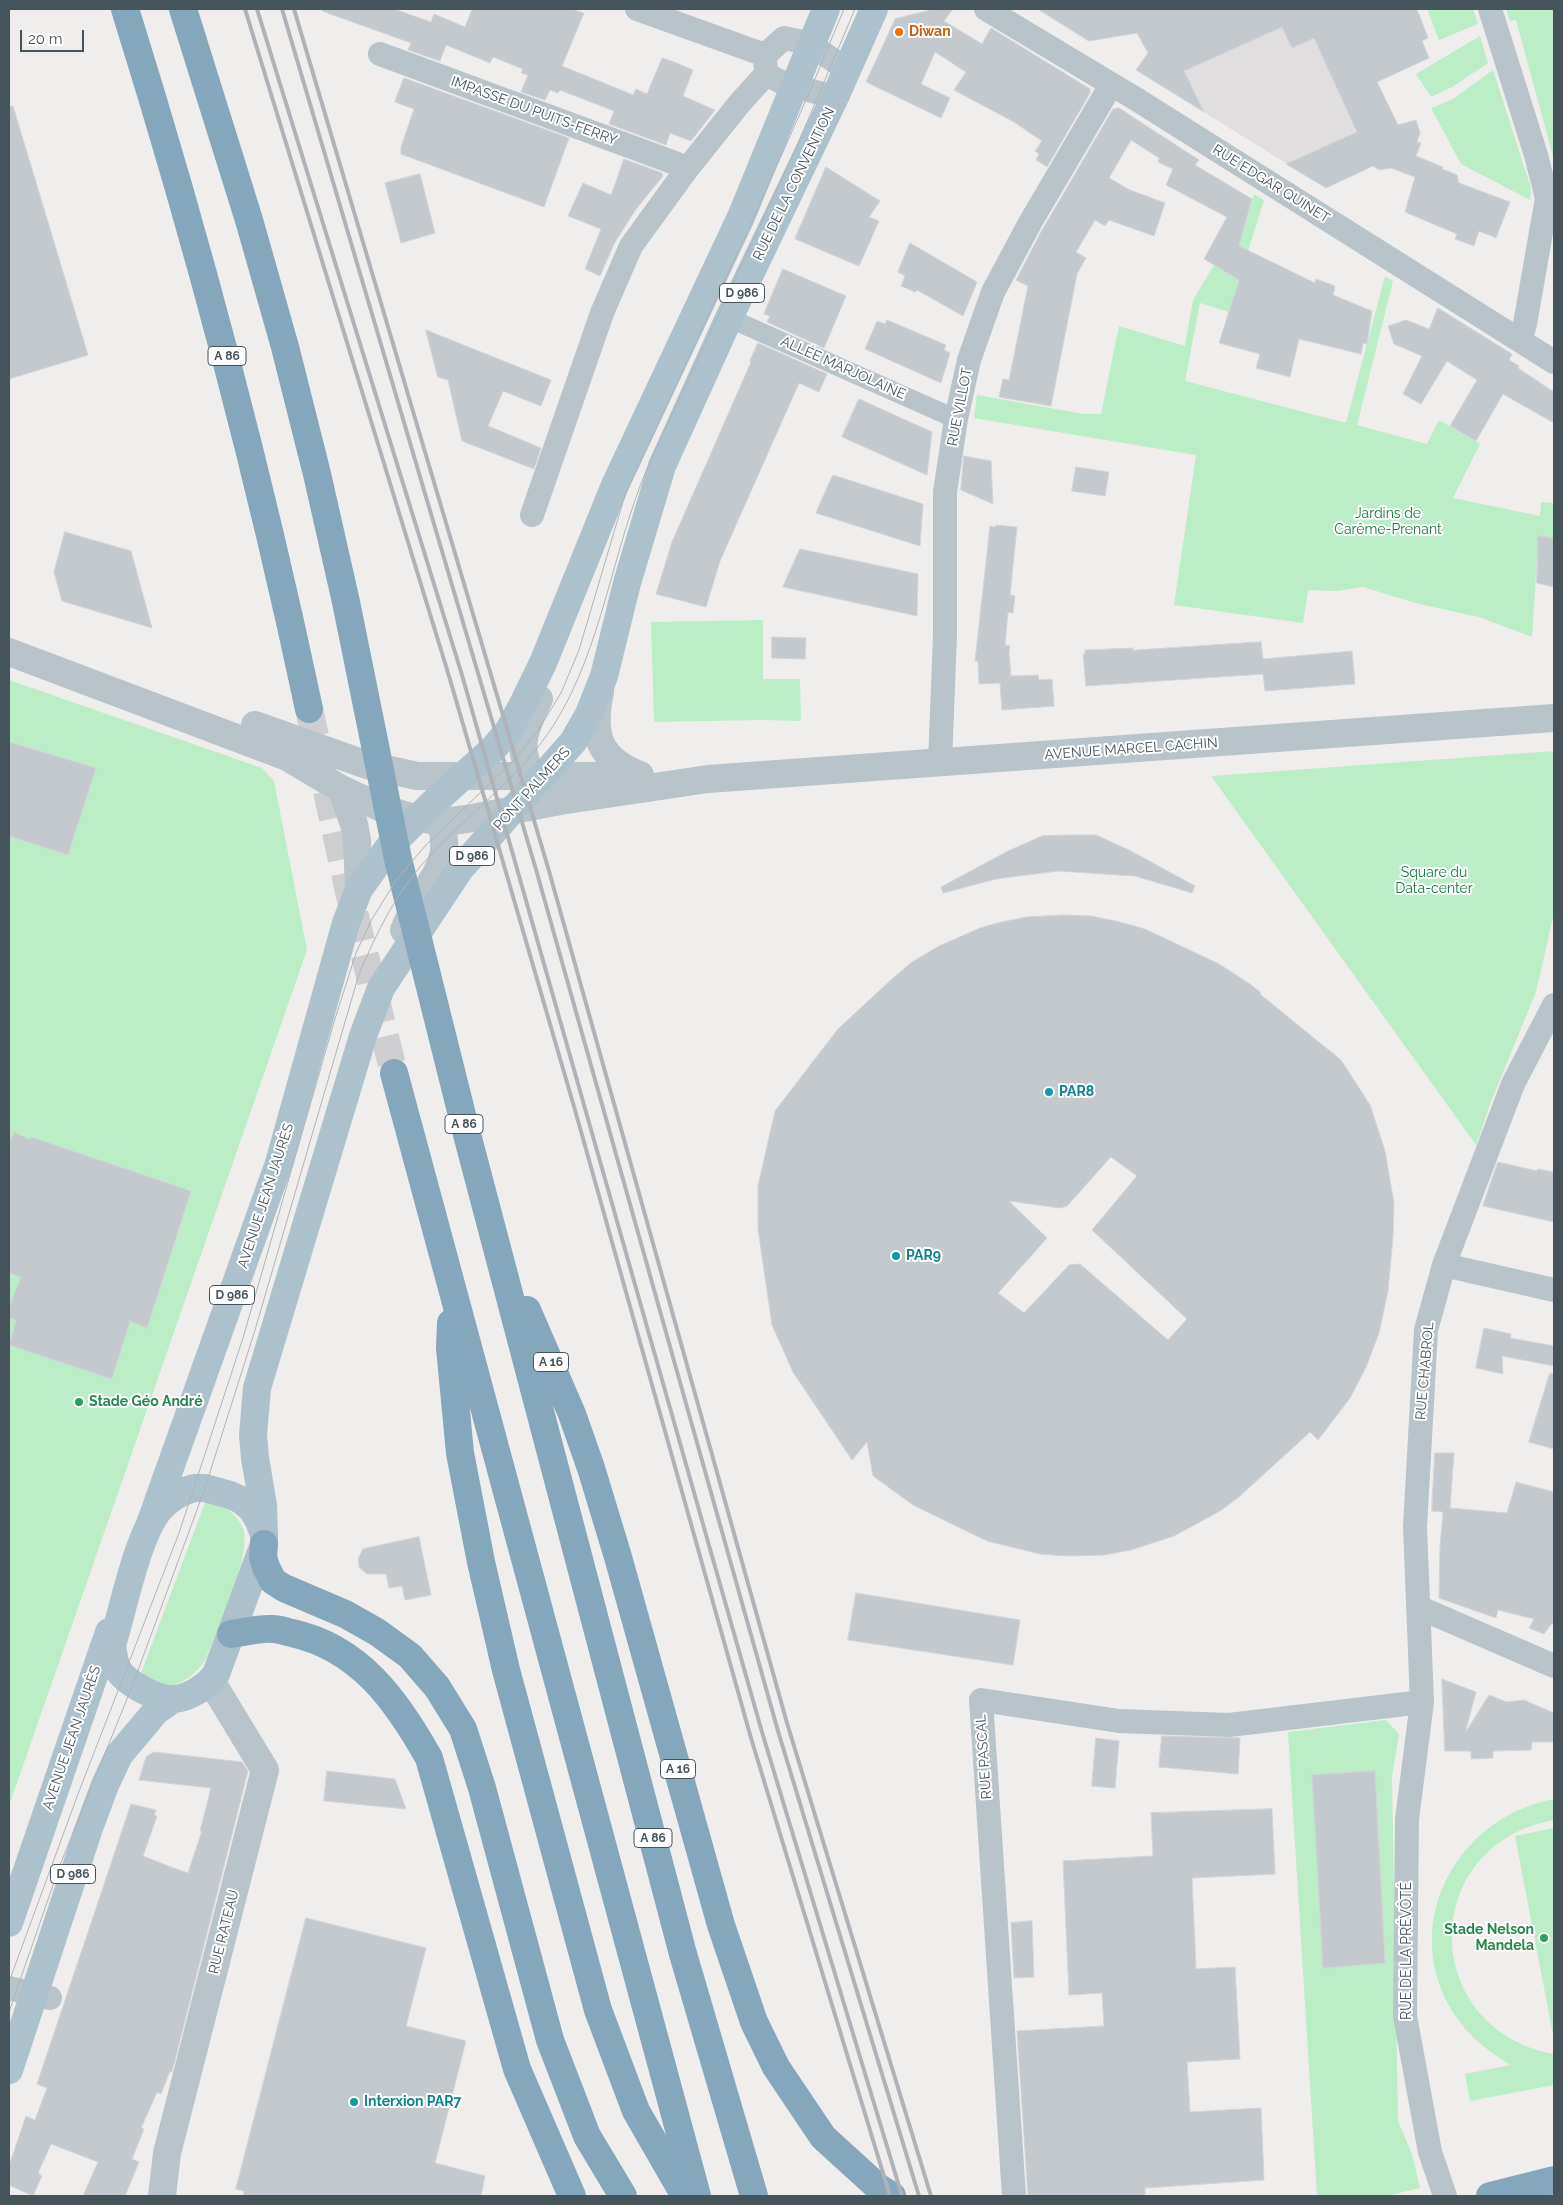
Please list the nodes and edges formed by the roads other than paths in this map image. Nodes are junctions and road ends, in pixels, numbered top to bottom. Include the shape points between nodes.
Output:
1 (125, 9) edge
2 (183, 9) edge
3 (637, 9) edge
4 (826, 9) edge
5 (874, 9) edge
6 (986, 9) edge
7 (1490, 9) edge
8 (812, 46) junction
9 (380, 54) dead end
10 (766, 64) junction
11 (848, 70) junction
12 (1111, 85) junction
13 (795, 88) junction
14 (835, 97) junction
15 (687, 169) junction
16 (730, 318) junction
17 (1520, 340) junction
18 (1554, 362) edge
19 (956, 419) junction
20 (532, 515) dead end
21 (584, 561) junction
22 (627, 583) joint
23 (9, 634) edge
24 (9, 652) edge
25 (602, 681) junction
26 (309, 708) tunnel mouth
27 (1554, 718) edge
28 (222, 722) junction
29 (940, 763) junction
30 (417, 776) junction
31 (465, 776) junction
32 (631, 779) junction
33 (540, 785) junction
34 (341, 789) junction
35 (512, 810) junction
36 (431, 814) junction
37 (359, 889) junction
38 (381, 988) junction
39 (1554, 1005) edge
40 (394, 1072) tunnel mouth
41 (501, 1260) junction
42 (1444, 1265) junction
43 (1554, 1290) edge
44 (453, 1294) junction
45 (150, 1524) junction
46 (264, 1540) junction
47 (139, 1554) junction
48 (1418, 1607) junction
49 (232, 1634) junction
50 (1554, 1666) edge
51 (211, 1681) junction
52 (173, 1699) junction
53 (1422, 1702) junction
54 (9, 1922) edge
55 (31, 1993) edge
56 (9, 2070) edge
57 (1554, 2180) edge
58 (621, 2194) edge
59 (162, 2196) edge
60 (572, 2196) edge
61 (685, 2196) edge
62 (697, 2196) edge
63 (754, 2196) edge
64 (892, 2196) edge
65 (1014, 2196) edge
66 (1445, 2196) edge
67 (1490, 2196) edge

1 - 26 highway, A 86 via 226,352 285,593
2 - 41 highway, A 86 via 249,220 303,419 346,602 398,859
3 - 10 street
4 - 8 main road, D 986
5 - 11 main road, RUE DE LA CONVENTION / D 986
6 - 12 street, RUE EDGAR QUINET
7 - 17 street via 1536,155 1546,198
8 - 10 street via 784,38
8 - 11 street
8 - 13 main road, D 986
9 - 15 street, IMPASSE DU PUITS-FERRY
10 - 13 street
10 - 15 street
11 - 14 main road, RUE DE LA CONVENTION / D 986
12 - 17 street, RUE EDGAR QUINET
12 - 19 street, RUE VILLOT via 993,292 969,360
13 - 14 street
13 - 21 main road, D 986 via 741,218 615,485
14 - 16 main road, RUE DE LA CONVENTION / D 986
15 - 20 street via 631,246 602,312
16 - 19 street, ALLÉE MARJOLAINE
16 - 22 main road, RUE DE LA CONVENTION / D 986 via 662,466
17 - 18 street, RUE EDGAR QUINET
19 - 29 street, RUE VILLOT via 946,492
21 - 31 main road, D 986 via 544,663 520,709 493,749
21 - 33 street via 559,654 524,729 522,751
22 - 25 main road, PONT PALMERS / D 986
23 - 28 street
24 - 28 street
25 - 32 street via 596,711 599,739 609,756
25 - 33 main road, PONT PALMERS / D 986 via 573,742
27 - 29 street, AVENUE MARCEL CACHIN
28 - 30 street, AVENUE MARCEL CACHIN via 367,765
28 - 34 street
29 - 32 street, AVENUE MARCEL CACHIN via 708,779
30 - 31 street, AVENUE MARCEL CACHIN
30 - 36 street
31 - 33 street, AVENUE MARCEL CACHIN
31 - 36 main road, D 986
32 - 33 street, AVENUE MARCEL CACHIN
33 - 35 main road, PONT PALMERS / D 986
34 - 36 street via 384,809
34 - 37 street via 354,824
35 - 36 street
35 - 38 main road, PONT PALMERS / D 986 via 460,869
36 - 37 main road, D 986 via 389,847
36 - 38 street via 445,841 444,859 406,924
37 - 45 main road, AVENUE JEAN JAURÈS / D 986 via 346,923 279,1163
38 - 46 main road, PONT PALMERS / D 986 via 363,1036 257,1388 253,1435 263,1505
39 - 42 street, RUE CHABROL via 1513,1084
40 - 44 highway
41 - 63 highway, A 86 via 684,1954
41 - 64 highway, A 16 via 550,1362 591,1468 721,1925 754,2022 776,2067 823,2137
42 - 43 street
42 - 48 street, RUE CHABROL via 1426,1330 1415,1527
44 - 61 highway via 450,1348 460,1453 506,1670 598,2010 636,2111
44 - 62 highway
45 - 46 main road via 159,1510 180,1492 205,1488 230,1495 246,1504 259,1520
45 - 47 main road, AVENUE JEAN JAURÈS
46 - 49 main road
46 - 58 highway via 263,1557 273,1580 284,1588 346,1614 410,1656 437,1687 463,1728 550,2040 587,2136
47 - 52 main road via 112,1645 114,1660 118,1670 133,1684 149,1694
47 - 54 main road, AVENUE JEAN JAURÈS
48 - 50 street
48 - 53 street, RUE CHABROL
49 - 51 main road
49 - 60 highway via 273,1629 312,1637 347,1656 378,1682 407,1720 429,1758 518,2070
51 - 52 main road via 192,1693
51 - 59 street, RUE RATEAU via 265,1770 167,2153
52 - 55 main road, D 986 via 156,1711 130,1742 108,1777
53 - 65 street, RUE PASCAL via 1230,1725 1119,1721 981,1700
53 - 66 street, RUE DE LA PRÉVÔTÉ via 1407,1819 1405,2016 1430,2152
55 - 56 main road, D 986
57 - 67 highway

